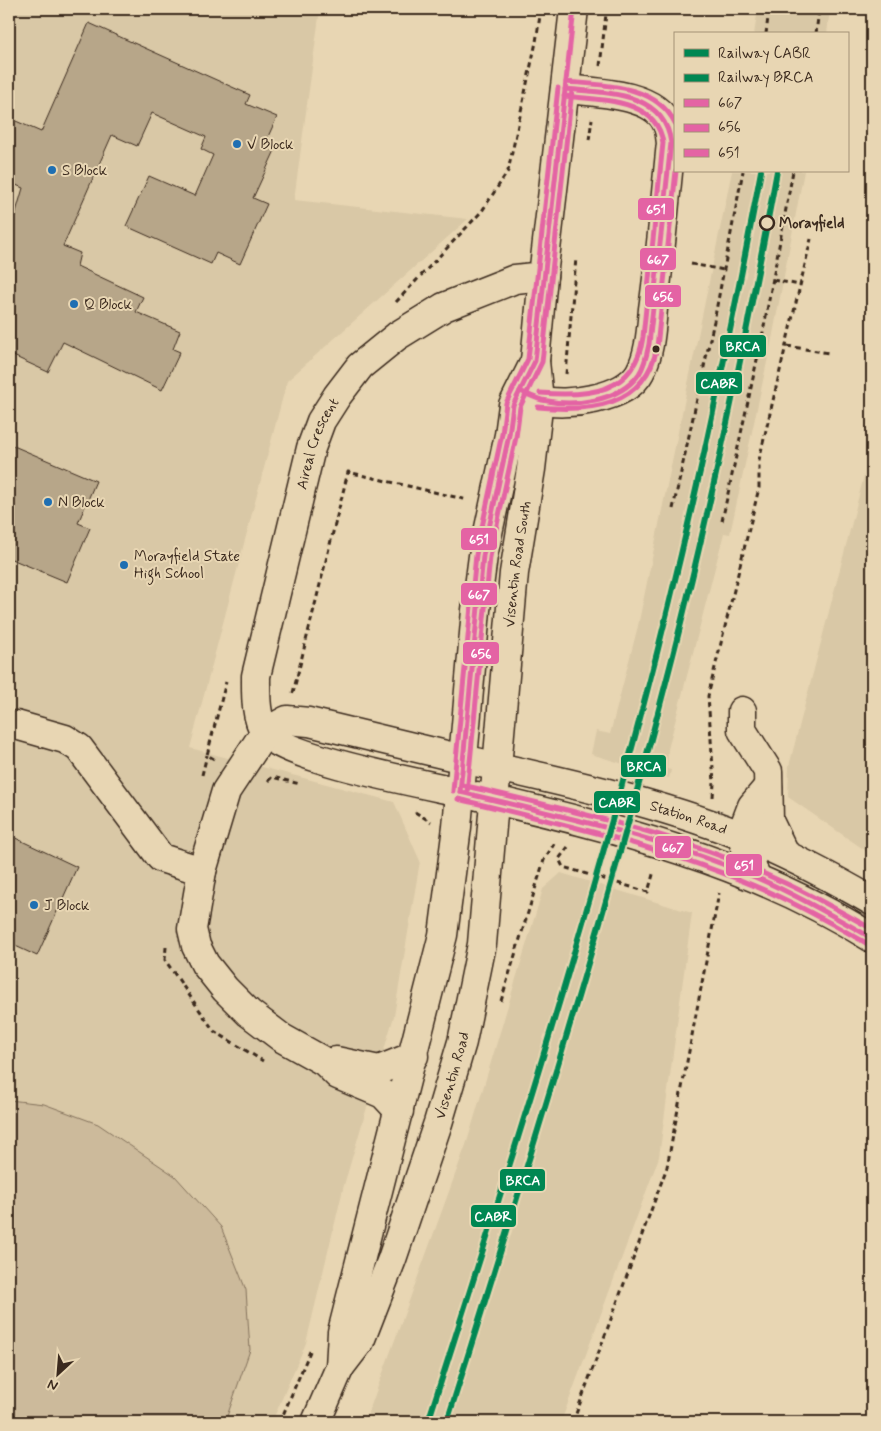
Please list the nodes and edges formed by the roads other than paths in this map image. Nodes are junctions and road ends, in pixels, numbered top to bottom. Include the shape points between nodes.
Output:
1 (574, 9) edge
2 (565, 88) junction
3 (543, 276) junction
4 (542, 398) junction
5 (742, 711) dead end
6 (16, 725) dead end
7 (265, 732) junction
8 (463, 759) junction
9 (498, 767) junction
10 (768, 787) junction
11 (460, 792) junction
12 (495, 800) junction
13 (741, 835) junction
14 (785, 854) junction
15 (202, 871) junction
16 (756, 877) junction
17 (872, 901) edge
18 (872, 938) edge
19 (414, 1056) junction
20 (325, 1062) junction
21 (399, 1112) junction
22 (340, 1367) junction
23 (316, 1422) edge

1 - 2 main road, Visentin Road South
2 - 3 main road, Visentin Road South
2 - 4 main road via 635,99 654,108 667,123 671,143 659,272 647,357 640,374 626,388 608,395
3 - 4 main road, Visentin Road South via 535,362
3 - 7 main road, Aireal Crescent via 515,279 444,307 398,336 360,366 321,421 304,475 256,676 257,707
4 - 8 main road, Visentin Road South via 513,405 483,556
4 - 9 main road, Visentin Road South via 514,573
5 - 10 main road via 742,730 768,771
6 - 15 main road via 65,739 79,748 161,858
7 - 8 main road via 287,720 309,722
7 - 11 main road via 280,745 307,756
7 - 15 main road via 226,791
8 - 9 main road, Station Road
8 - 11 main road, Visentin Road
9 - 12 main road, Visentin Road
9 - 13 main road, Station Road via 671,811
10 - 13 main road via 752,806
10 - 14 main road via 768,821
11 - 12 main road, Station Road
11 - 19 main road, Visentin Road via 444,935
12 - 16 main road, Station Road via 656,841
12 - 22 main road, Visentin Road via 482,944 462,1042 392,1259 360,1340
13 - 14 main road, Station Road
13 - 16 main road
14 - 17 main road, Station Road
15 - 20 main road via 192,929 205,964 249,1013 282,1038
16 - 18 main road, Station Road
19 - 20 main road via 379,1070 343,1061
19 - 21 main road, Visentin Road
20 - 21 main road via 338,1075 383,1094
21 - 22 main road, Visentin Road via 342,1332
22 - 23 main road, Visentin Road

